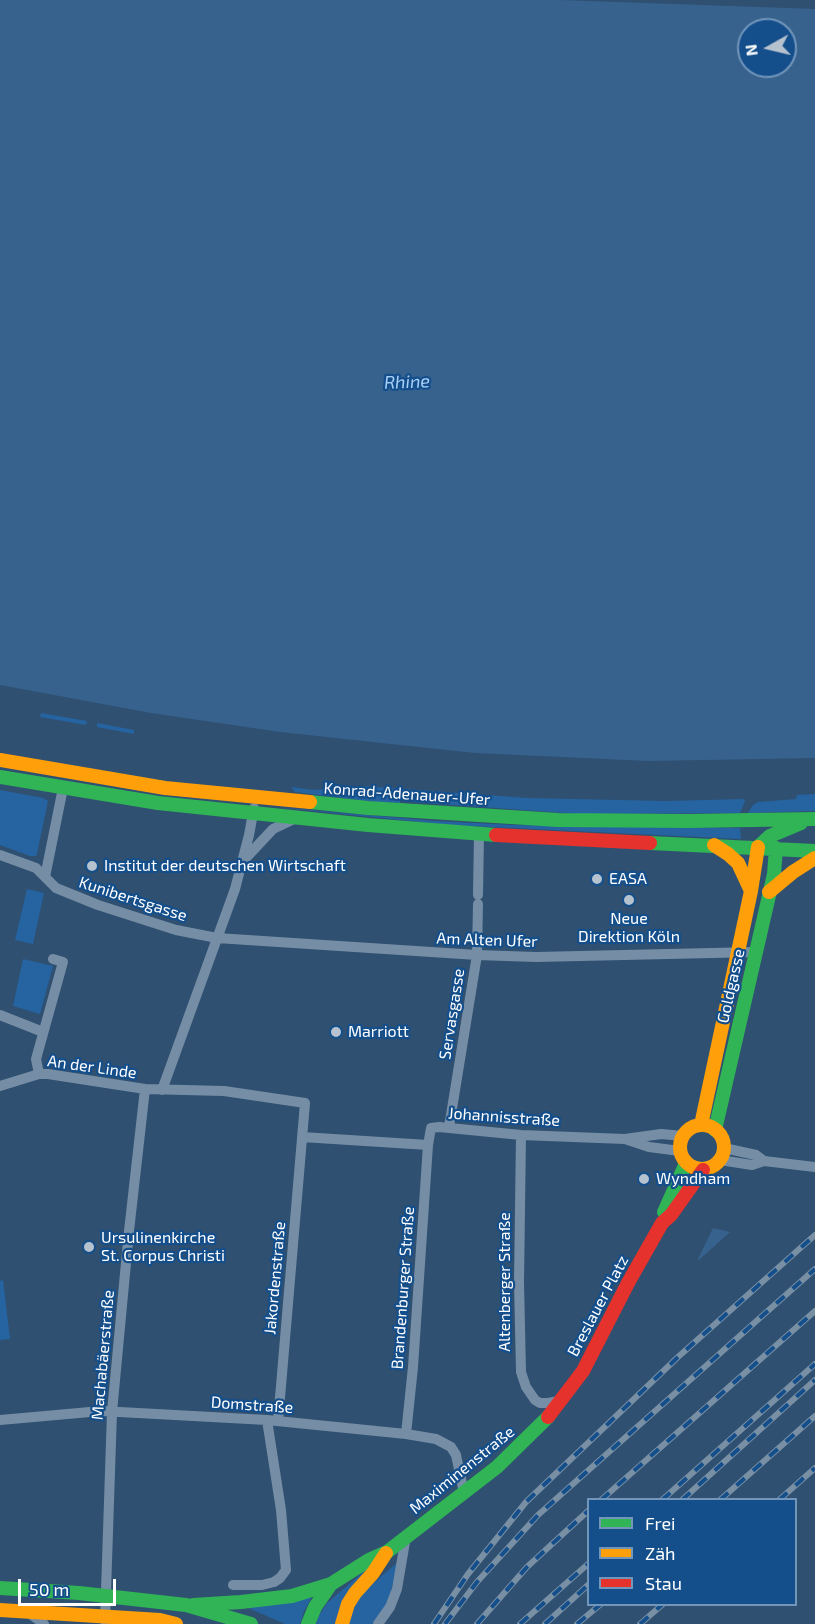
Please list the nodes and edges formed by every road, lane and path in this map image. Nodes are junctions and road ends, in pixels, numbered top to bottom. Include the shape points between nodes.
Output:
1 (0, 760) edge
2 (0, 777) edge
3 (63, 788) junction
4 (255, 798) junction
5 (253, 813) junction
6 (298, 817) junction
7 (812, 819) edge
8 (753, 820) junction
9 (479, 834) junction
10 (773, 842) junction
11 (714, 845) junction
12 (758, 847) junction
13 (815, 850) edge
14 (0, 855) edge
15 (815, 858) edge
16 (242, 862) junction
17 (45, 877) junction
18 (751, 891) junction
19 (769, 892) junction
20 (217, 938) junction
21 (756, 952) junction
22 (738, 953) junction
23 (477, 956) junction
24 (53, 959) dead end
25 (0, 1015) edge
26 (43, 1032) junction
27 (39, 1074) junction
28 (0, 1086) edge
29 (145, 1089) junction
30 (162, 1090) junction
31 (701, 1125) junction
32 (449, 1127) junction
33 (715, 1130) junction
34 (521, 1135) junction
35 (683, 1136) junction
36 (302, 1137) junction
37 (625, 1139) junction
38 (428, 1145) junction
39 (722, 1154) junction
40 (683, 1157) junction
41 (815, 1167) edge
42 (703, 1170) junction
43 (662, 1223) junction
44 (559, 1401) junction
45 (112, 1412) junction
46 (0, 1420) edge
47 (273, 1421) junction
48 (406, 1434) junction
49 (464, 1493) junction
50 (406, 1536) junction
51 (387, 1552) junction
52 (331, 1584) junction
53 (233, 1585) dead end
54 (0, 1588) edge
55 (106, 1596) junction
56 (186, 1605) junction
57 (0, 1610) edge
58 (26, 1611) junction
59 (105, 1620) edge
60 (44, 1624) edge
61 (176, 1624) edge
62 (251, 1624) edge
63 (308, 1624) edge
64 (342, 1624) edge
65 (378, 1624) edge

1 - 4 main road, Konrad-Adenauer-Ufer via 165,788
2 - 3 main road, Konrad-Adenauer-Ufer
3 - 5 main road, Konrad-Adenauer-Ufer
3 - 17 street
4 - 5 street
4 - 8 main road, Konrad-Adenauer-Ufer via 558,820
5 - 6 main road, Konrad-Adenauer-Ufer
5 - 16 street
6 - 9 main road, Konrad-Adenauer-Ufer
6 - 16 street via 273,829
7 - 8 main road, Konrad-Adenauer-Ufer
7 - 10 main road
8 - 10 main road
9 - 11 main road, Konrad-Adenauer-Ufer
9 - 23 street, Servasgasse
10 - 12 main road
10 - 13 main road
10 - 19 main road, Goldgasse via 774,874
11 - 12 main road, Konrad-Adenauer-Ufer
11 - 18 main road via 738,863
12 - 18 main road, Goldgasse
14 - 17 street via 36,868
15 - 19 main road
16 - 20 street
17 - 20 street, Kunibertsgasse via 56,888 98,905 176,930
18 - 22 main road, Goldgasse
19 - 21 main road, Goldgasse
20 - 23 street, Am Alten Ufer
20 - 30 street
21 - 22 street, Am Alten Ufer
21 - 33 main road, Goldgasse
22 - 23 street, Am Alten Ufer
22 - 31 main road, Goldgasse
23 - 32 street, Servasgasse
24 - 26 street via 63,962
25 - 26 street
26 - 27 street via 36,1059
27 - 28 street, An der Linde
27 - 29 street, An der Linde
29 - 30 street
29 - 45 street, Machabäerstraße
30 - 36 street via 224,1092 305,1103
31 - 33 main road
31 - 35 main road
32 - 34 street, Johannisstraße
32 - 38 street, Johannisstraße via 431,1128
33 - 39 main road via 720,1135
34 - 37 street, Johannisstraße
34 - 44 street, Altenberger Straße via 521,1372 535,1400
35 - 37 street, Johannisstraße via 662,1134
35 - 40 main road
36 - 38 street
36 - 47 street, Jakordenstraße
37 - 40 street, Johannisstraße
38 - 48 street, Brandenburger Straße
39 - 41 street via 752,1165 764,1161
39 - 42 main road via 713,1167
40 - 42 main road via 690,1167
40 - 43 main road, Breslauer Platz
42 - 43 main road, Breslauer Platz
43 - 44 main road, Breslauer Platz via 583,1371
44 - 49 main road, Maximinenstraße via 527,1439
45 - 46 street, Domstraße
45 - 47 street, Domstraße
45 - 55 street, Machabäerstraße
47 - 48 street, Domstraße
47 - 53 street, Jakordenstraße via 285,1570 274,1582
48 - 49 street, Domstraße via 436,1439 450,1447 456,1455
49 - 50 main road, Maximinenstraße
50 - 51 main road, Maximinenstraße
50 - 65 street, Maximinenstraße via 397,1589
51 - 52 main road, Maximinenstraße
51 - 64 main road, Maximinenstraße via 348,1604
52 - 56 main road, Maximinenstraße via 292,1596
52 - 63 main road, Maximinenstraße
54 - 55 main road
55 - 56 main road
55 - 59 street, Machabäerstraße
56 - 62 main road
57 - 58 main road
58 - 59 main road
58 - 60 street
59 - 61 main road via 160,1620

